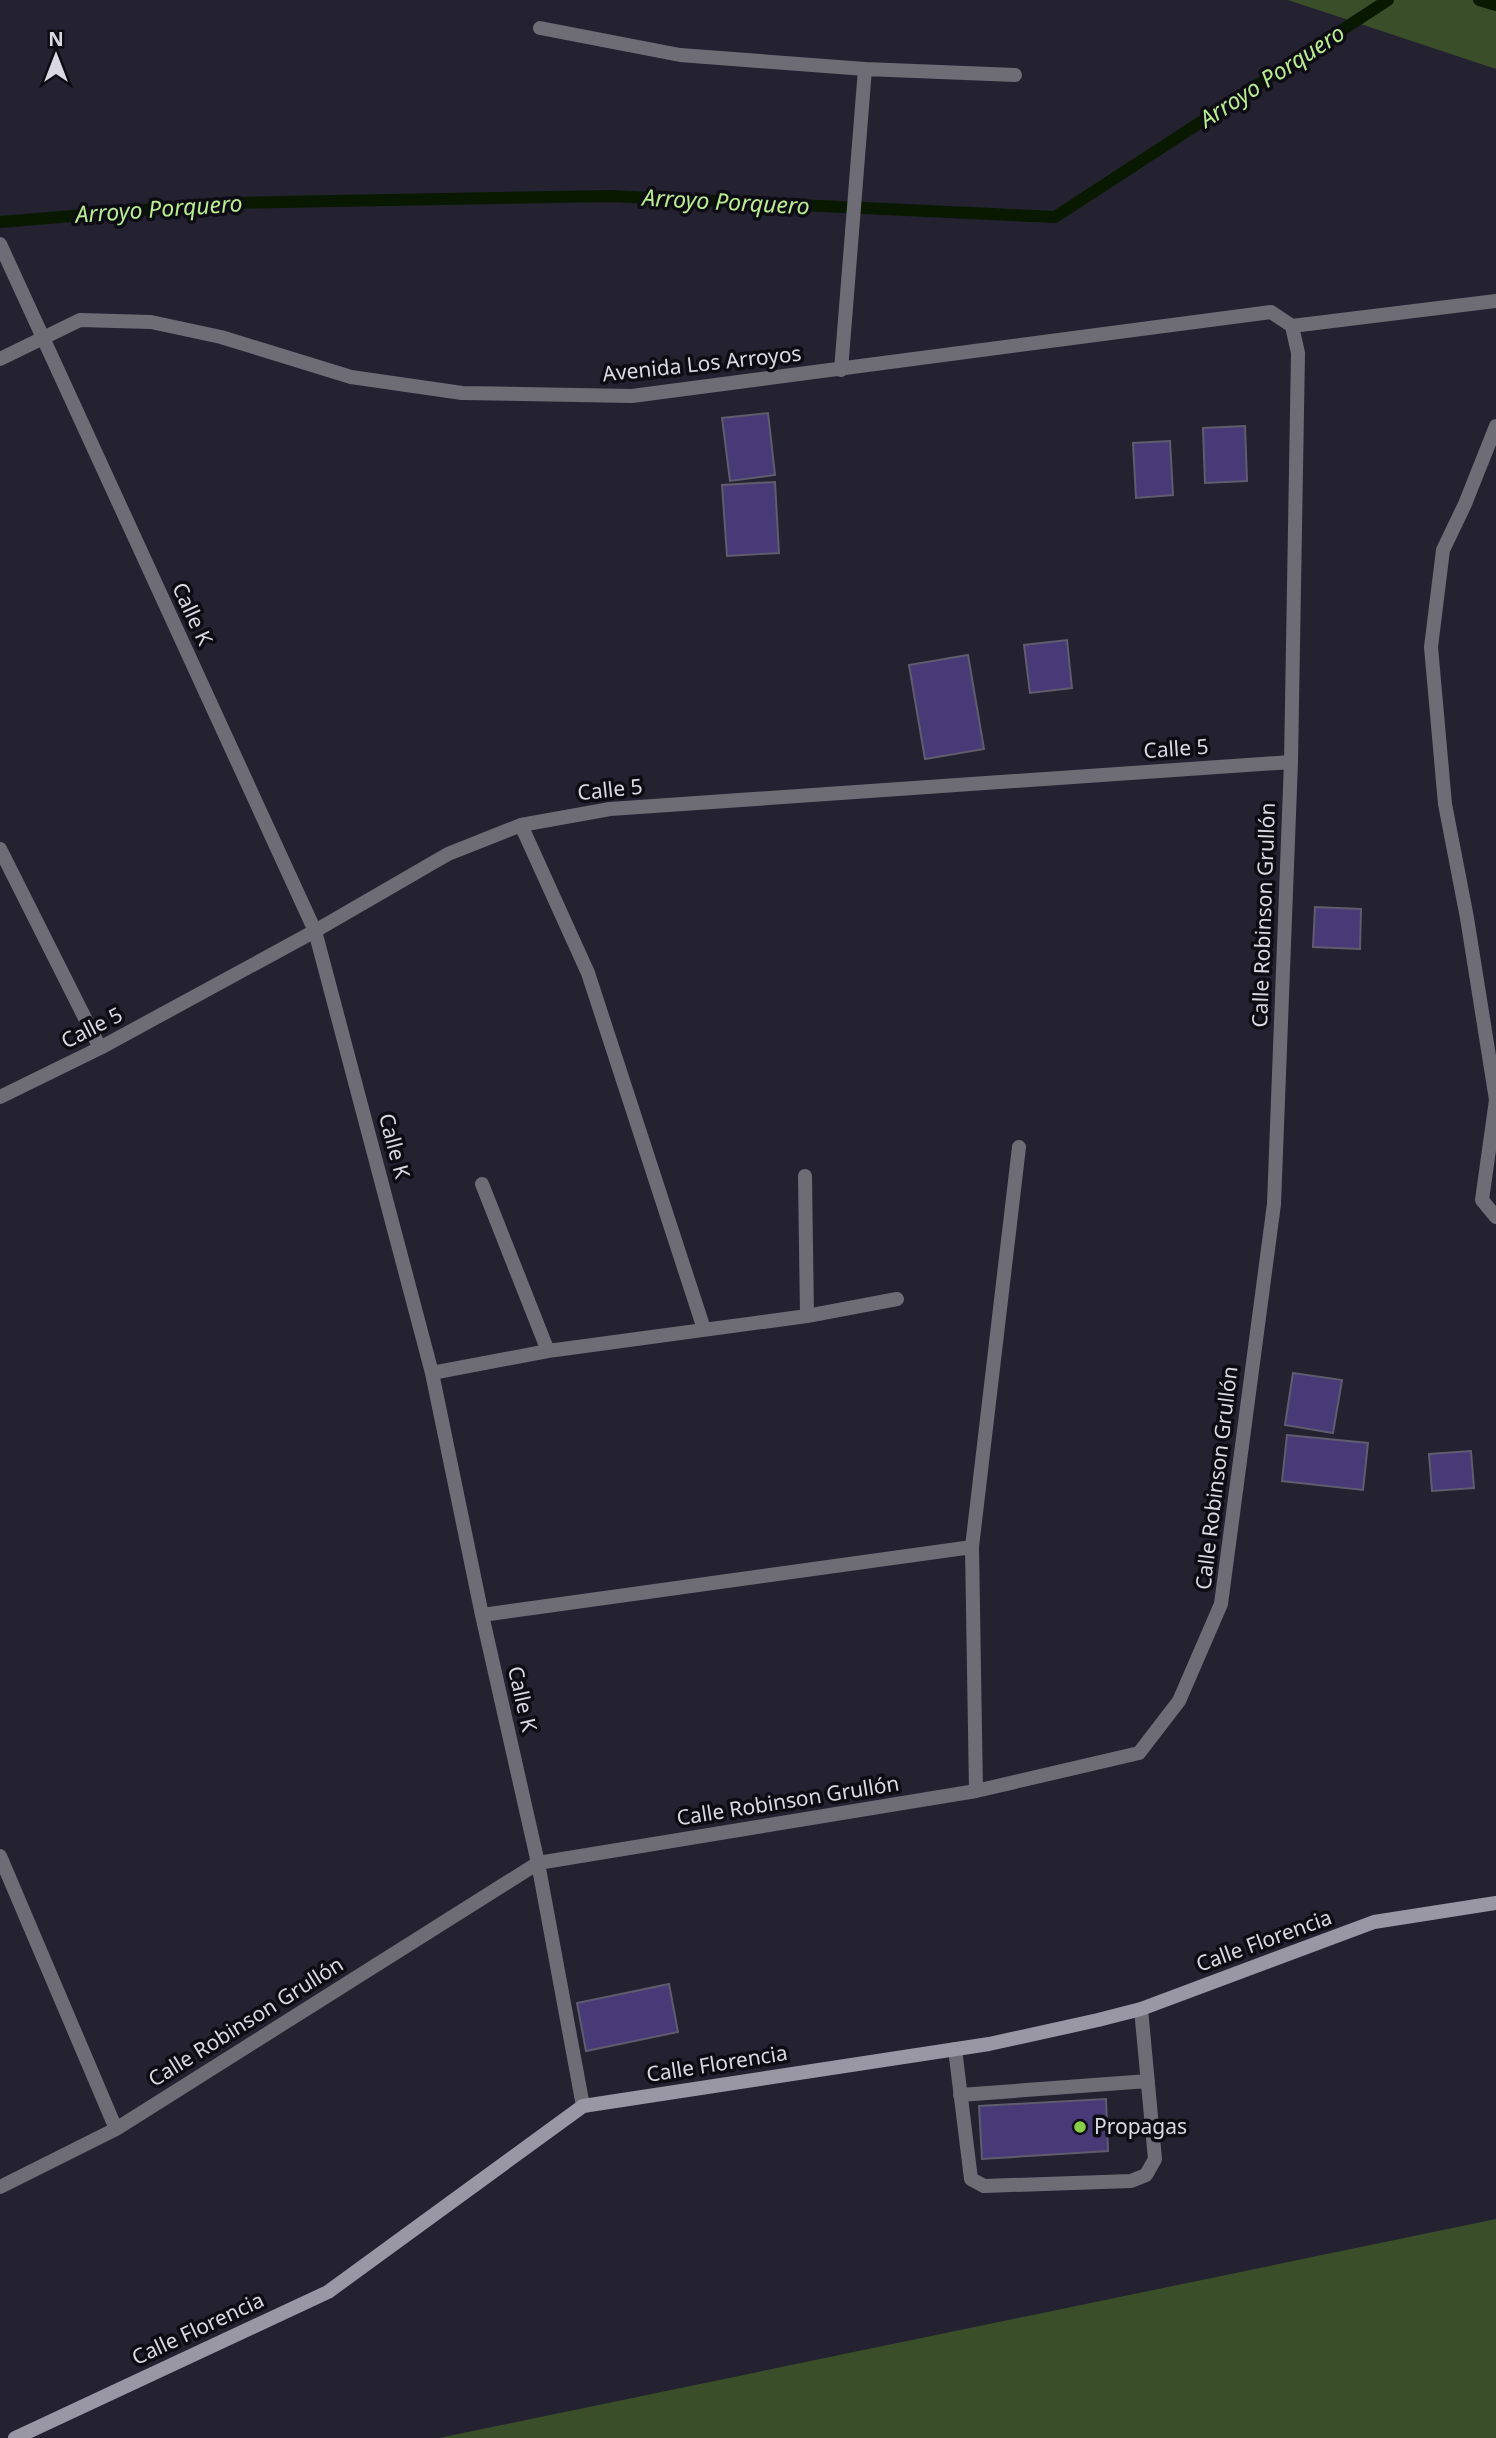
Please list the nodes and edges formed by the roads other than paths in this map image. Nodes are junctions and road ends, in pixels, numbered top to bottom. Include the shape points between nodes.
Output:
1 (540, 28) dead end
2 (865, 69) junction
3 (1015, 75) dead end
4 (2, 247) edge
5 (1496, 301) edge
6 (1292, 326) junction
7 (42, 338) junction
8 (0, 359) edge
9 (841, 370) junction
10 (1496, 426) edge
11 (1291, 762) junction
12 (521, 825) junction
13 (0, 849) edge
14 (315, 931) junction
15 (100, 1048) junction
16 (0, 1097) edge
17 (1019, 1147) dead end
18 (805, 1176) dead end
19 (482, 1184) dead end
20 (1496, 1217) edge
21 (897, 1299) dead end
22 (807, 1316) junction
23 (704, 1329) junction
24 (548, 1351) junction
25 (432, 1373) junction
26 (972, 1547) junction
27 (482, 1615) junction
28 (976, 1791) junction
29 (0, 1856) edge
30 (538, 1863) junction
31 (1496, 1903) edge
32 (1140, 2009) junction
33 (956, 2049) junction
34 (1148, 2081) junction
35 (960, 2095) junction
36 (583, 2106) junction
37 (116, 2129) junction
38 (0, 2187) edge
39 (15, 2438) edge

1 - 2 street via 680,55
2 - 3 street
2 - 9 street
4 - 7 street, Calle K
5 - 6 street
6 - 9 street, Avenida Los Arroyos via 1271,312
6 - 11 street, Calle Robinson Grullón via 1298,353
7 - 8 street, Avenida Los Arroyos
7 - 9 street, Avenida Los Arroyos via 80,320 152,323 221,337 351,377 461,393 632,396
7 - 14 street, Calle K
10 - 20 street via 1443,550 1430,647 1445,804 1496,1100 1482,1200
11 - 12 street, Calle 5 via 610,809
11 - 28 street, Calle Robinson Grullón via 1274,1204 1222,1604 1179,1701 1139,1753
12 - 14 street, Calle 5 via 448,854
12 - 23 street via 588,973
13 - 15 street
14 - 15 street, Calle 5
14 - 25 street, Calle K
15 - 16 street, Calle 5
17 - 26 street
18 - 22 street
19 - 24 street
21 - 22 street
22 - 23 street
23 - 24 street
24 - 25 street
25 - 27 street, Calle K
26 - 27 street
26 - 28 street
27 - 30 street, Calle K
28 - 30 street, Calle Robinson Grullón
29 - 37 street
30 - 36 street, Calle K
30 - 37 street, Calle Robinson Grullón
31 - 32 street, Calle Florencia via 1374,1922
32 - 33 street, Calle Florencia
32 - 34 street
33 - 35 street
33 - 36 street, Calle Florencia
34 - 35 street
34 - 35 street via 1155,2159 1146,2175 1132,2181 984,2186 971,2179
36 - 39 street, Calle Florencia via 328,2292
37 - 38 street, Calle Robinson Grullón

